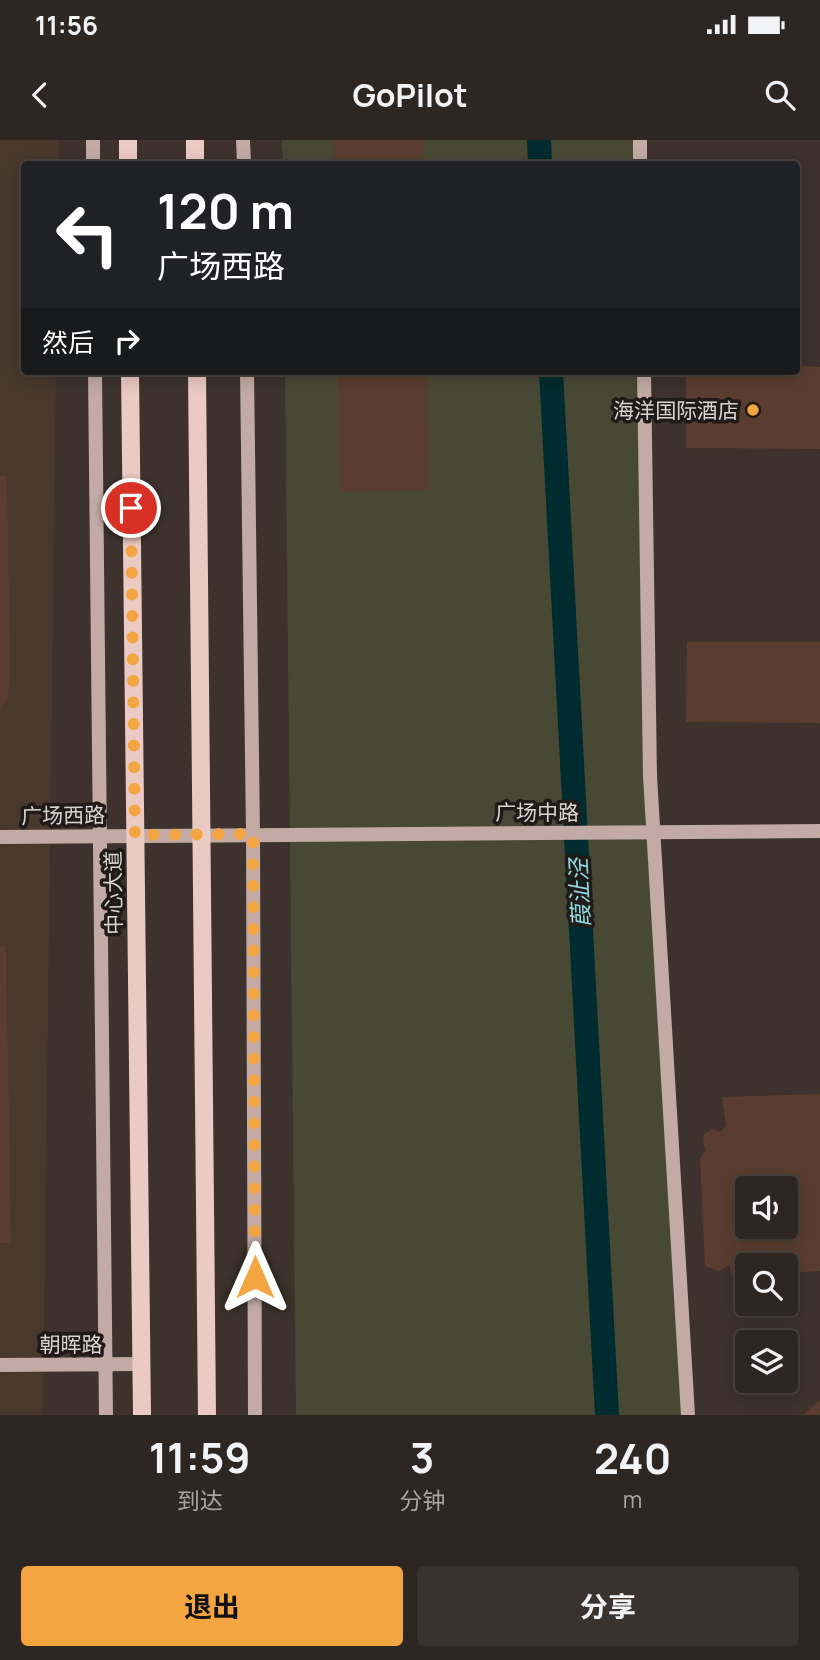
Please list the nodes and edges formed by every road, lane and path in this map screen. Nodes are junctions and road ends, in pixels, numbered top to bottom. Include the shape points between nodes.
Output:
1 (93, 140) edge
2 (128, 140) edge
3 (195, 140) edge
4 (243, 140) edge
5 (640, 140) edge
6 (93, 161) edge
7 (128, 161) edge
8 (195, 161) edge
9 (244, 161) edge
10 (640, 161) edge
11 (95, 375) edge
12 (130, 375) edge
13 (197, 375) edge
14 (247, 375) edge
15 (644, 375) edge
16 (820, 831) edge
17 (653, 832) junction
18 (253, 834) junction
19 (99, 835) junction
20 (135, 835) junction
21 (202, 835) junction
22 (0, 837) edge
23 (141, 1364) junction
24 (0, 1365) edge
25 (105, 1365) junction
26 (106, 1415) edge
27 (142, 1415) edge
28 (207, 1415) edge
29 (255, 1415) edge
30 (688, 1415) edge

1 - 6 main road
2 - 7 main road
3 - 8 main road
4 - 9 main road
5 - 10 main road
11 - 19 main road
12 - 20 main road, 中心大道
13 - 21 main road
14 - 18 main road
15 - 17 main road
16 - 17 main road, 广场中路
17 - 18 main road, 广场中路
17 - 30 main road
18 - 21 main road, 广场西路
18 - 29 main road
19 - 20 main road, 广场西路
19 - 22 main road, 广场西路
19 - 25 main road
20 - 21 main road, 广场西路
20 - 23 main road, 中心大道
21 - 28 main road
23 - 25 main road, 朝晖路
23 - 27 main road, 中心大道
24 - 25 main road, 朝晖路
25 - 26 main road

